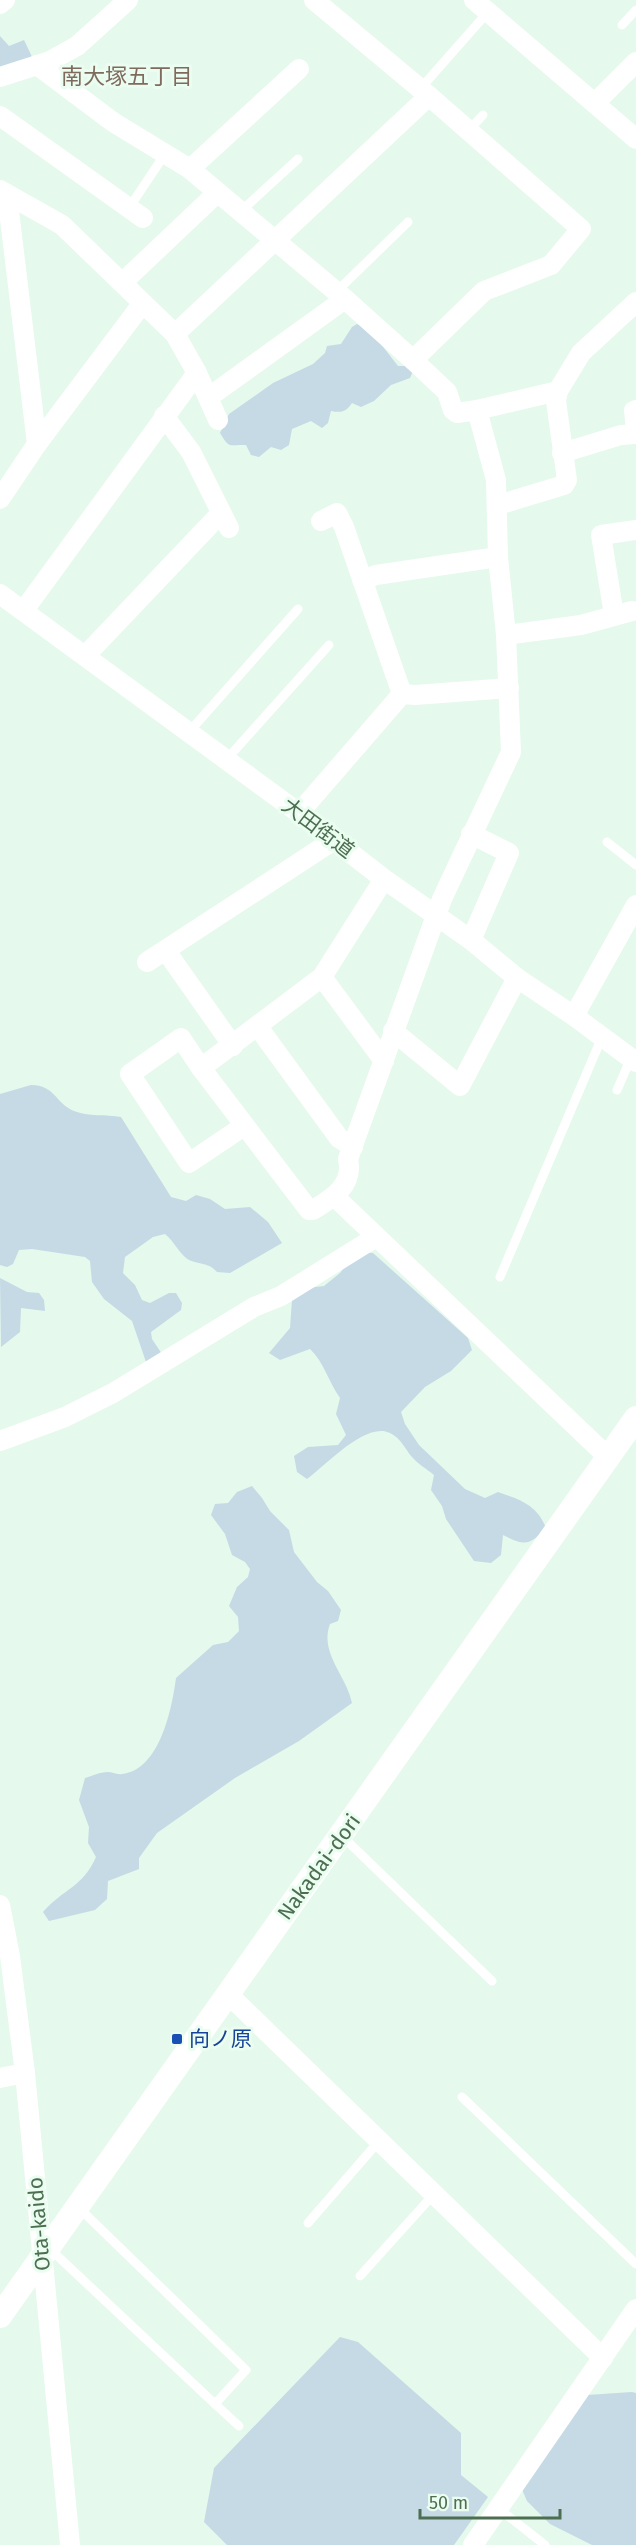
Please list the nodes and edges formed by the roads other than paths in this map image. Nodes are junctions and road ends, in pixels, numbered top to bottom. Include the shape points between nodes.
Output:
1 (5, 0) edge
2 (128, 0) edge
3 (314, 0) edge
4 (0, 4) edge
5 (481, 6) edge
6 (636, 10) edge
7 (622, 25) dead end
8 (636, 62) edge
9 (37, 65) junction
10 (299, 69) dead end
11 (0, 77) edge
12 (425, 92) junction
13 (595, 103) junction
14 (483, 115) dead end
15 (0, 116) edge
16 (469, 130) junction
17 (636, 139) edge
18 (165, 154) junction
19 (298, 159) dead end
20 (190, 169) junction
21 (3, 192) edge
22 (217, 193) junction
23 (240, 212) junction
24 (136, 213) joint
25 (408, 222) dead end
26 (275, 241) junction
27 (123, 282) junction
28 (340, 296) junction
29 (636, 302) edge
30 (142, 304) junction
31 (175, 334) junction
32 (413, 360) junction
33 (197, 373) junction
34 (558, 391) junction
35 (209, 397) junction
36 (477, 410) junction
37 (636, 410) edge
38 (164, 416) junction
39 (218, 420) dead end
40 (636, 432) edge
41 (37, 444) junction
42 (562, 453) junction
43 (0, 499) edge
44 (498, 505) junction
45 (321, 521) dead end
46 (636, 530) edge
47 (498, 556) junction
48 (362, 580) junction
49 (0, 594) edge
50 (298, 609) dead end
51 (24, 610) junction
52 (629, 614) edge
53 (506, 635) junction
54 (329, 645) dead end
55 (86, 655) junction
56 (509, 688) junction
57 (402, 694) junction
58 (189, 732) junction
59 (226, 760) junction
60 (299, 813) junction
61 (471, 834) junction
62 (334, 840) junction
63 (607, 842) dead end
64 (636, 865) edge
65 (384, 879) junction
66 (636, 905) edge
67 (436, 916) junction
68 (471, 940) junction
69 (166, 951) junction
70 (147, 962) dead end
71 (322, 976) junction
72 (517, 978) junction
73 (574, 1016) junction
74 (258, 1027) junction
75 (393, 1031) junction
76 (602, 1037) junction
77 (233, 1046) junction
78 (634, 1060) edge
79 (384, 1061) junction
80 (201, 1068) junction
81 (617, 1090) dead end
82 (244, 1126) junction
83 (353, 1147) junction
84 (334, 1197) junction
85 (376, 1237) junction
86 (500, 1276) dead end
87 (636, 1418) edge
88 (0, 1441) edge
89 (608, 1457) junction
90 (342, 1836) junction
91 (0, 1905) edge
92 (5, 1957) edge
93 (492, 1981) dead end
94 (227, 1993) junction
95 (25, 2073) junction
96 (0, 2078) edge
97 (462, 2097) dead end
98 (379, 2140) junction
99 (434, 2193) junction
100 (77, 2206) junction
101 (308, 2223) dead end
102 (45, 2252) junction
103 (636, 2264) edge
104 (360, 2276) dead end
105 (636, 2309) edge
106 (0, 2316) edge
107 (603, 2358) junction
108 (215, 2404) junction
109 (239, 2426) dead end
110 (498, 2508) junction
111 (70, 2545) edge
112 (473, 2545) edge
113 (545, 2545) edge

1 - 4 street
2 - 9 street via 77,46
3 - 12 street
5 - 12 lane
5 - 13 street
6 - 7 lane
8 - 13 street
9 - 11 street
9 - 18 street via 113,122
10 - 20 street
12 - 16 street
12 - 26 street
13 - 17 street
14 - 16 lane
15 - 24 street
16 - 32 street via 581,228 551,265 484,291
18 - 20 street
18 - 24 lane
19 - 23 lane
20 - 22 street
21 - 27 street via 62,225
21 - 41 street
22 - 23 street
22 - 27 street
23 - 26 street
25 - 28 lane
26 - 28 street
26 - 31 street
27 - 30 street
28 - 32 street
28 - 35 street
29 - 34 street via 581,353
30 - 31 street
30 - 41 street
31 - 33 street
32 - 36 street via 447,392 453,410
33 - 35 street
33 - 38 street
34 - 36 street
34 - 42 street
35 - 39 street
36 - 44 street via 496,480
37 - 40 street
38 - 51 street
38 - 55 street via 191,452 225,520
40 - 42 street
41 - 43 street
42 - 44 street via 567,480 564,484
44 - 47 street
45 - 48 street via 337,513
46 - 52 street via 601,535
47 - 48 street
47 - 53 street
48 - 57 street
49 - 51 street, 大田街道
50 - 58 lane
51 - 55 street, 大田街道
52 - 53 street
53 - 56 street
54 - 59 lane
55 - 58 street, 大田街道
56 - 57 street
56 - 61 street via 511,752
57 - 60 street
58 - 59 street, 大田街道
59 - 60 street, 大田街道
60 - 62 street, 大田街道
61 - 67 street
61 - 68 street via 509,853
62 - 65 street, 大田街道
62 - 69 street
63 - 64 lane
65 - 67 street, 大田街道
65 - 71 street
66 - 73 street
67 - 68 street, 大田街道
67 - 75 street
68 - 72 street, 大田街道
69 - 70 street
69 - 77 street
71 - 74 street
71 - 79 street
72 - 73 street, 大田街道
72 - 75 street via 460,1086
73 - 76 street, 大田街道
74 - 77 street
74 - 83 street via 339,1138
75 - 79 street
76 - 78 street, 大田街道
76 - 86 lane
77 - 80 street
78 - 81 lane
79 - 83 street
80 - 82 street
80 - 82 street via 181,1038 130,1074 189,1163
82 - 84 street via 309,1210
83 - 84 street via 348,1159 351,1171
84 - 85 street
85 - 88 street via 113,1393 65,1417
85 - 89 street
87 - 89 street, Nakadai-dori
89 - 90 street, Nakadai-dori
90 - 93 lane
90 - 94 street, Nakadai-dori
91 - 92 street, Ota-kaido
92 - 95 street, Ota-kaido
94 - 98 street
94 - 100 street, Nakadai-dori
95 - 96 street
95 - 102 street, Ota-kaido
97 - 103 lane
98 - 99 street
98 - 101 lane
99 - 104 lane
99 - 107 street
100 - 102 street, Nakadai-dori
100 - 108 lane via 246,2370
102 - 106 street, Nakadai-dori
102 - 108 lane
102 - 111 street, Ota-kaido
105 - 107 street
107 - 110 street
108 - 109 lane
110 - 112 street
110 - 113 lane

